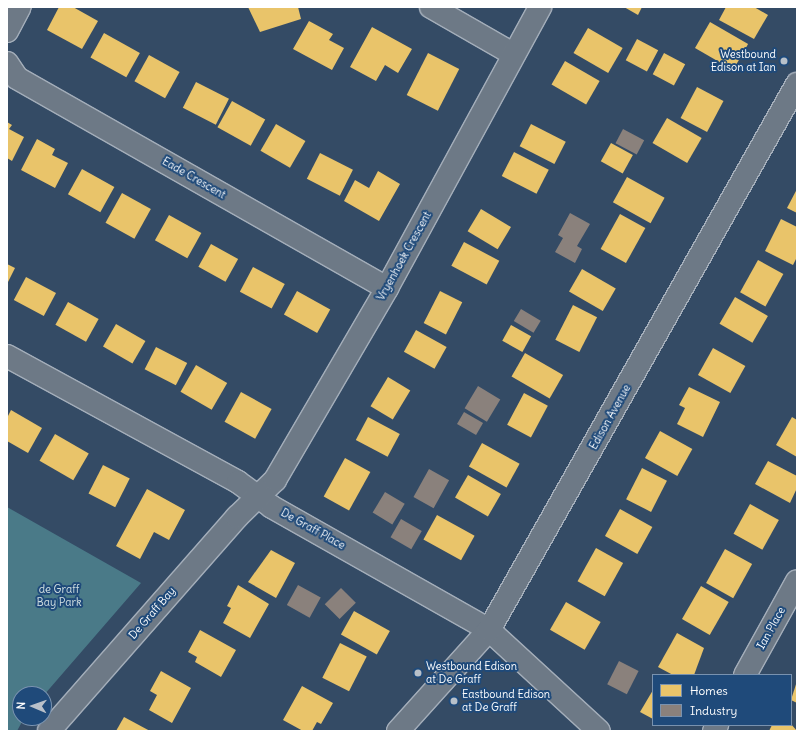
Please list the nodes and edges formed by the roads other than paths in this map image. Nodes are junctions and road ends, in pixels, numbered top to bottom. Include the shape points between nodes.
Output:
1 (20, 7) edge
2 (431, 7) edge
3 (540, 7) edge
4 (7, 31) edge
5 (514, 54) junction
6 (7, 63) edge
7 (797, 84) edge
8 (387, 288) junction
9 (7, 356) edge
10 (256, 496) junction
11 (797, 581) edge
12 (490, 630) junction
13 (746, 674) edge
14 (49, 731) edge
15 (398, 731) edge
16 (599, 731) edge

1 - 4 street
2 - 5 street
3 - 5 street, Vryenhoek Crescent
5 - 8 street, Vryenhoek Crescent
6 - 8 street, Eade Crescent via 17,78
7 - 12 street, Edison Avenue
8 - 10 street, Vryenhoek Crescent via 274,480
9 - 10 street, De Graff Place via 238,482
10 - 12 street, De Graff Place
10 - 14 street, De Graff Bay
11 - 13 street, Ian Place
12 - 15 street, Edison Avenue
12 - 16 street, De Graff Place

